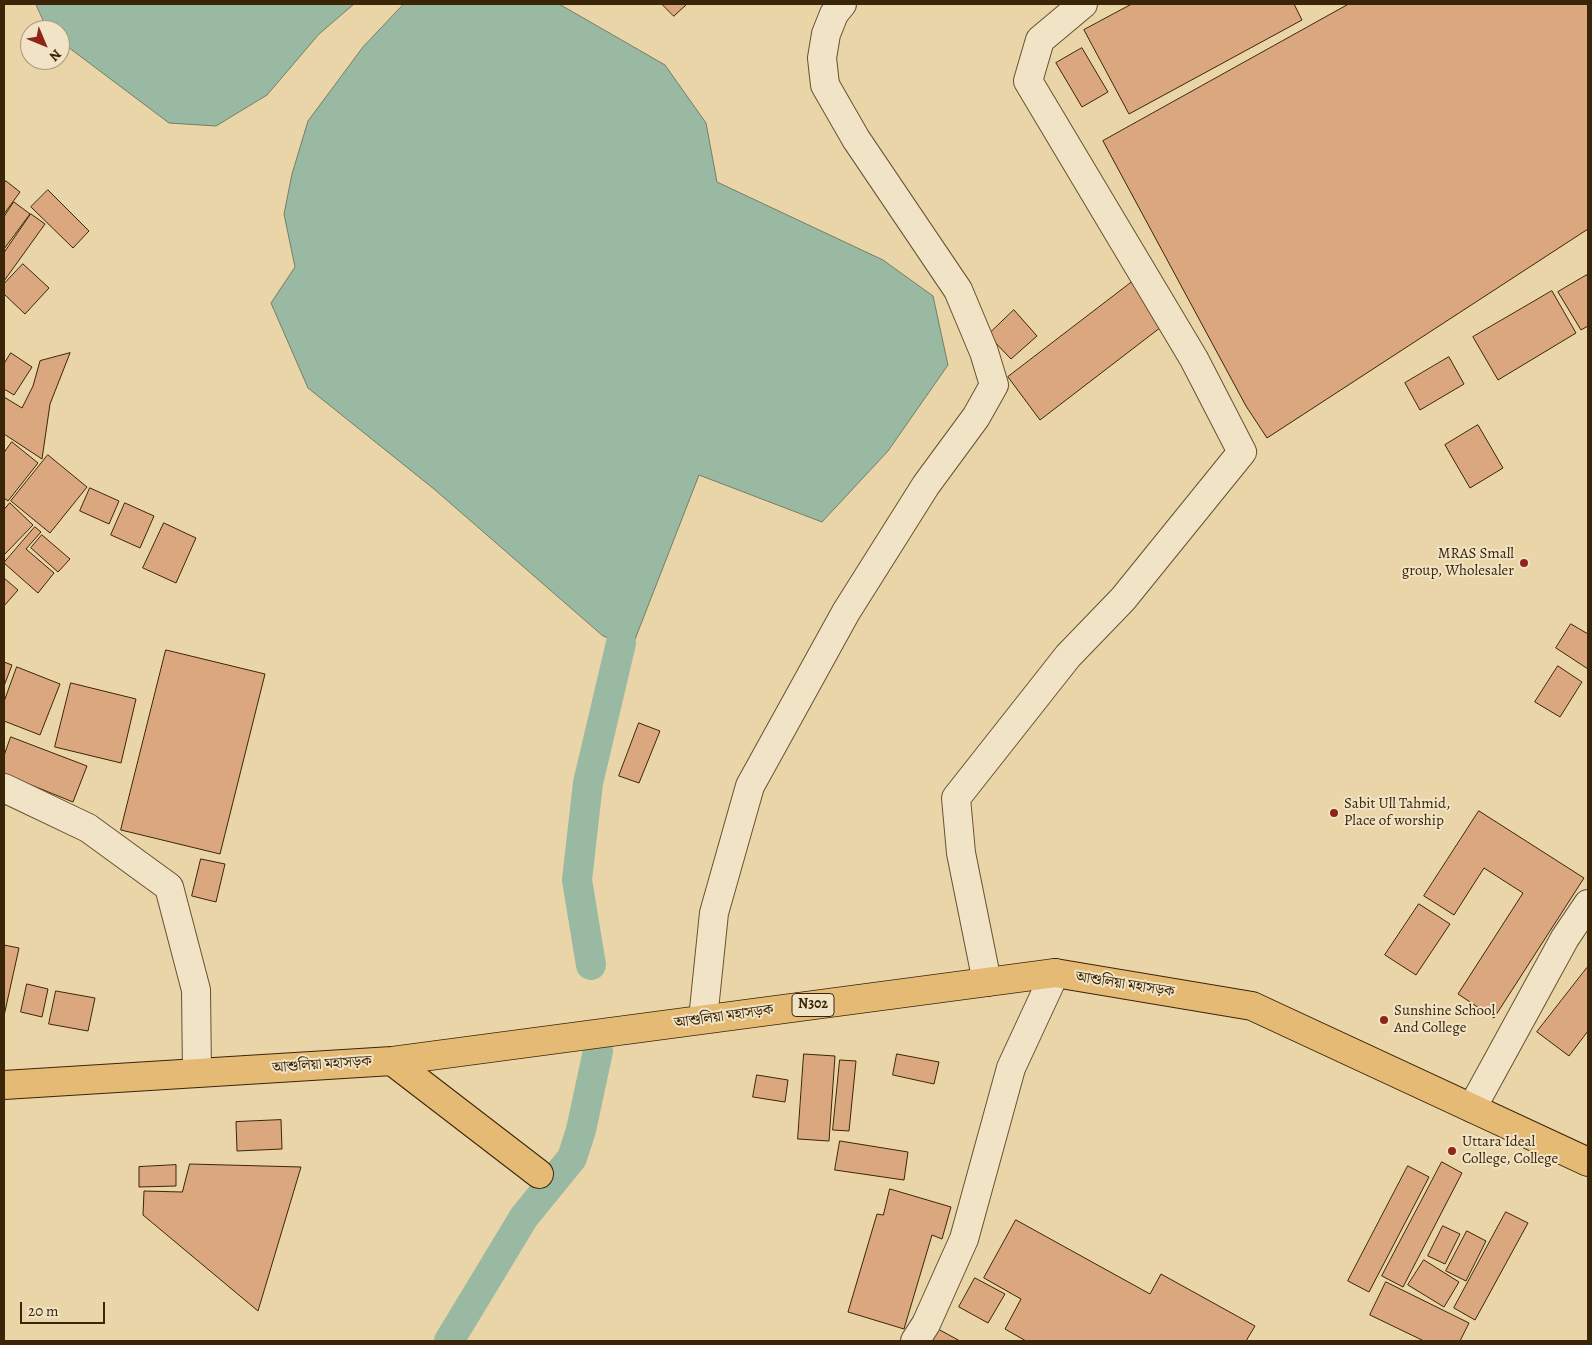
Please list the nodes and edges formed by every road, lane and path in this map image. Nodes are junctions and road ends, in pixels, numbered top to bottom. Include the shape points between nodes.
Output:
1 (842, 4) edge
2 (1083, 4) edge
3 (4, 788) edge
4 (1588, 904) edge
5 (1055, 973) junction
6 (987, 982) junction
7 (703, 1019) junction
8 (392, 1061) junction
9 (196, 1073) junction
10 (4, 1085) edge
11 (1472, 1108) junction
12 (1588, 1162) edge
13 (539, 1174) dead end
14 (915, 1341) edge

1 - 7 street via 826,34 822,58 825,85 856,139 958,290 994,385 976,418 926,485 846,612 750,786 714,913
2 - 6 street via 1040,40 1028,81 1194,360 1242,452 1123,599 1068,656 956,798 961,853
3 - 9 street via 88,828 169,887 196,990
4 - 11 street
5 - 6 highway, আশুলিয়া মহাসড়ক / N302
5 - 11 highway, আশুলিয়া মহাসড়ক / N302 via 1252,1006
5 - 14 street via 1011,1068 964,1239 926,1324
6 - 7 highway, আশুলিয়া মহাসড়ক / N302
7 - 8 highway, আশুলিয়া মহাসড়ক / N302
8 - 9 highway, আশুলিয়া মহাসড়ক / N302
8 - 13 highway
9 - 10 highway, আশুলিয়া মহাসড়ক / N302
11 - 12 highway, আশুলিয়া মহাসড়ক / N302

